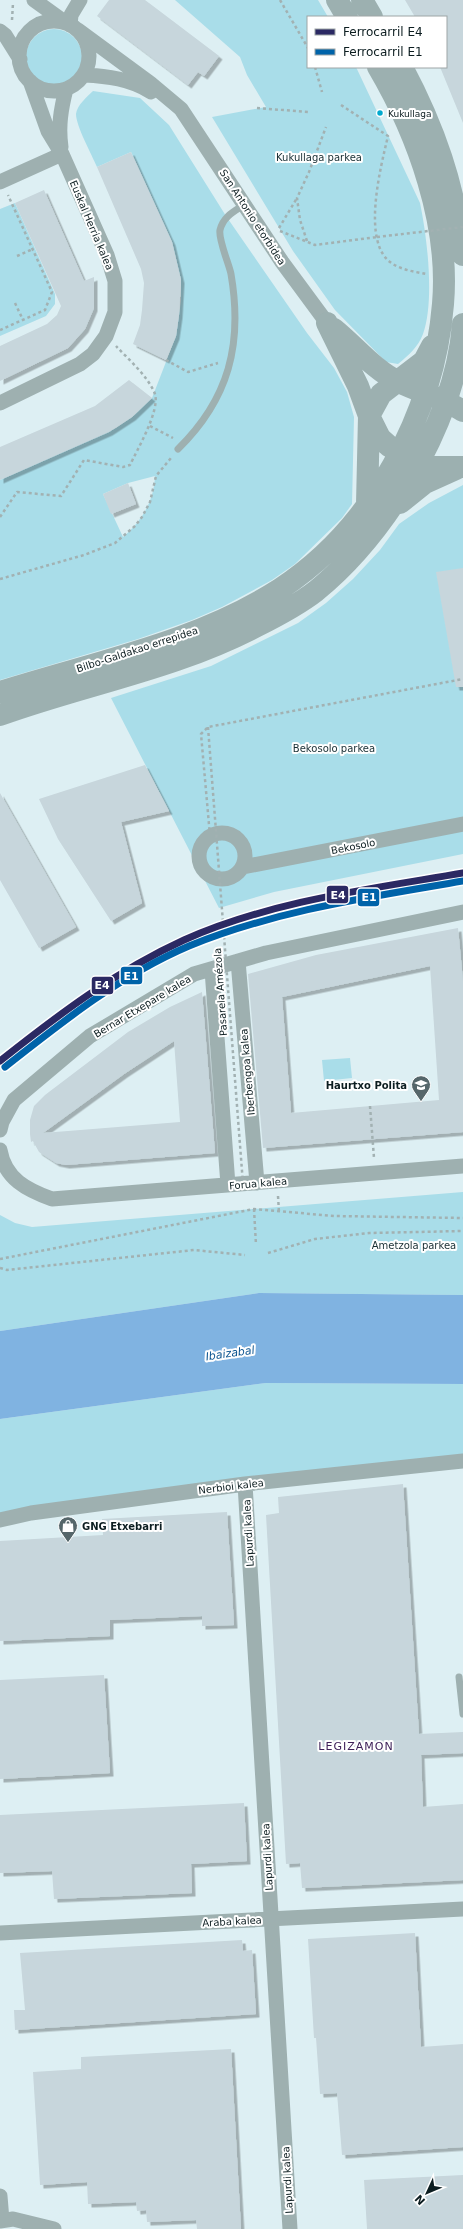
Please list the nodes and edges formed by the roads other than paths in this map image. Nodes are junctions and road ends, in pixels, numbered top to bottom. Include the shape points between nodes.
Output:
1 (34, 0) edge
2 (80, 0) edge
3 (337, 0) edge
4 (362, 0) edge
5 (346, 16) edge
6 (371, 16) edge
7 (72, 26) junction
8 (4, 29) edge
9 (20, 59) junction
10 (379, 68) edge
11 (403, 68) edge
12 (84, 75) junction
13 (30, 81) junction
14 (66, 89) junction
15 (181, 109) junction
16 (62, 154) junction
17 (1, 182) edge
18 (459, 199) edge
19 (244, 205) junction
20 (463, 255) edge
21 (327, 323) junction
22 (463, 324) edge
23 (439, 334) junction
24 (459, 379) edge
25 (398, 381) junction
26 (425, 392) junction
27 (0, 403) edge
28 (454, 406) edge
29 (369, 416) junction
30 (178, 449) road end
31 (410, 457) junction
32 (461, 466) edge
33 (367, 504) junction
34 (388, 512) junction
35 (0, 692) edge
36 (0, 715) edge
37 (463, 824) edge
38 (243, 867) junction
39 (463, 912) edge
40 (238, 961) junction
41 (212, 970) junction
42 (0, 1130) edge
43 (0, 1150) edge
44 (463, 1166) edge
45 (250, 1184) junction
46 (228, 1185) junction
47 (463, 1461) edge
48 (245, 1484) junction
49 (0, 1520) edge
50 (459, 1678) dead end
51 (463, 1714) edge
52 (463, 1908) edge
53 (271, 1919) junction
54 (0, 1933) edge
55 (0, 2196) edge
56 (1, 2221) edge
57 (54, 2229) edge
58 (290, 2229) edge

1 - 7 street, San Antonio etorbidea
2 - 7 street via 71,15
3 - 5 highway
4 - 6 highway
7 - 9 street via 57,21 38,25 24,40
7 - 12 street via 84,37 89,56
7 - 15 street, San Antonio etorbidea
8 - 9 street
9 - 13 street
10 - 23 highway, Bilbo-Galdakao errepidea via 402,112 417,148 433,202 443,262 443,303
11 - 18 highway via 437,140
12 - 14 street
12 - 15 street, San Antonio etorbidea via 107,76 142,86
13 - 14 street via 47,90
13 - 16 street, Euskal Herria kalea via 48,131
14 - 16 street, Euskal Herria kalea via 59,130
15 - 19 street, San Antonio etorbidea
16 - 17 street
16 - 27 street, Euskal Herria kalea via 107,256 115,281 115,312 106,336 93,354 80,364
18 - 20 highway
19 - 21 street, San Antonio etorbidea
19 - 30 lane via 226,216 220,232 234,296 235,325 224,385 208,414
21 - 25 highway via 378,368
21 - 29 highway via 358,386
22 - 24 highway, Bilbo-Galdakao errepidea
23 - 25 highway via 424,361
23 - 26 highway, Bilbo-Galdakao errepidea
24 - 28 highway, Bilbo-Galdakao errepidea
25 - 26 highway
25 - 29 highway via 381,394
26 - 28 highway
26 - 31 highway, Bilbo-Galdakao errepidea
28 - 31 highway, Bilbo-Galdakao errepidea
29 - 31 highway via 380,438
29 - 33 highway
31 - 32 highway via 432,467
31 - 33 highway, Bilbo-Galdakao errepidea via 380,486
31 - 34 highway, Bilbo-Galdakao errepidea
32 - 34 highway via 425,483
33 - 35 highway, Bilbo-Galdakao errepidea via 351,525 302,573 278,590 227,617 164,642
34 - 36 highway, Bilbo-Galdakao errepidea via 368,540 316,591 290,609 192,656
37 - 38 street, Bekosolo
38 - 38 street via 245,850 234,836 223,833 210,836 200,849 199,857 206,873 222,880 230,878
39 - 40 street, Bernar Etxepare kalea
40 - 41 street, Bernar Etxepare kalea
40 - 45 street, Iberbengoa kalea
41 - 42 street, Bernar Etxepare kalea via 194,974 90,1036 14,1100
41 - 46 street
43 - 46 street, Forua kalea via 2,1160 11,1175 27,1190 52,1200
44 - 45 street, Forua kalea
45 - 46 street, Forua kalea
47 - 48 street, Nerbioi kalea
48 - 49 street, Nerbioi kalea via 31,1513
48 - 53 street, Lapurdi kalea
50 - 51 lane
52 - 53 street, Araba kalea
53 - 54 street, Araba kalea
53 - 58 street, Lapurdi kalea
55 - 56 street
56 - 57 street via 13,2219

